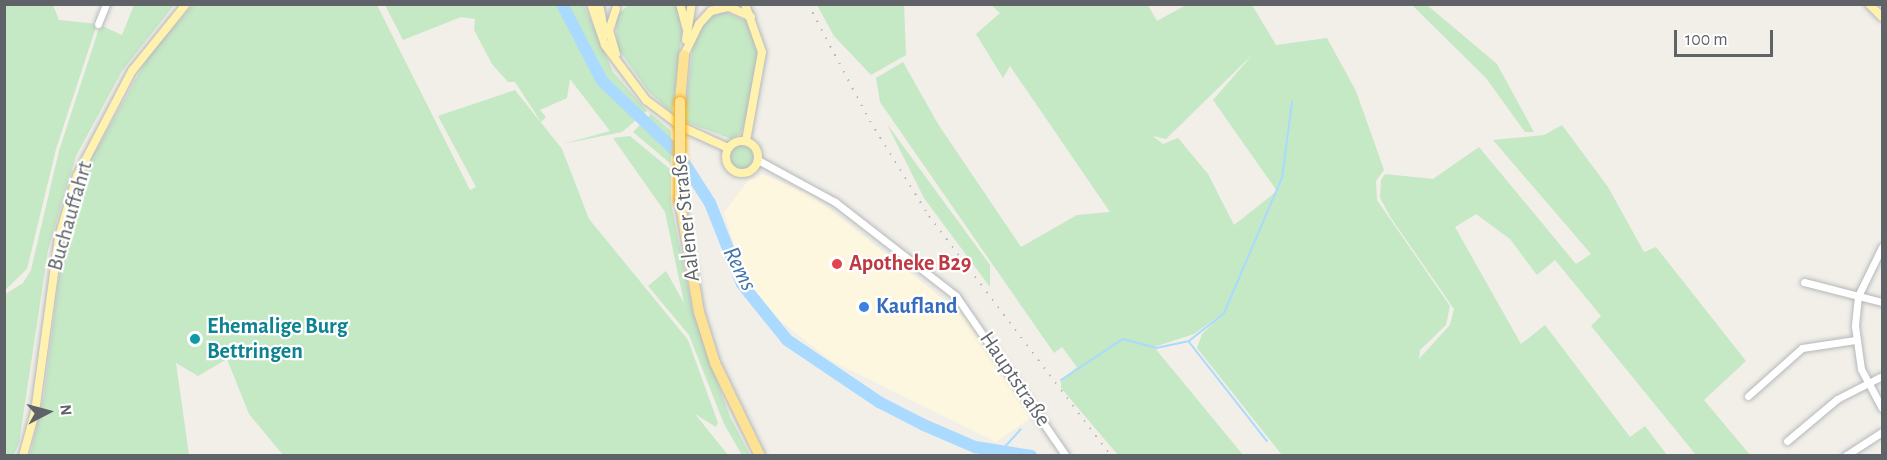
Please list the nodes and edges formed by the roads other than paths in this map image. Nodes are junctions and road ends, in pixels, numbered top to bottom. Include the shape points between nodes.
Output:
1 (106, 4) edge
2 (186, 4) edge
3 (591, 4) edge
4 (599, 4) edge
5 (680, 4) edge
6 (692, 4) edge
7 (746, 4) edge
8 (1869, 4) edge
9 (619, 7) edge
10 (1882, 17) edge
11 (754, 19) junction
12 (99, 24) dead end
13 (687, 37) junction
14 (610, 52) junction
15 (684, 55) junction
16 (676, 123) junction
17 (746, 141) junction
18 (728, 148) junction
19 (758, 160) junction
20 (1882, 247) edge
21 (1804, 282) dead end
22 (1858, 296) junction
23 (1882, 302) edge
24 (1855, 340) junction
25 (1882, 376) edge
26 (1867, 384) junction
27 (1748, 396) dead end
28 (1882, 408) edge
29 (1882, 432) edge
30 (1787, 441) dead end
31 (23, 456) edge
32 (760, 456) edge
33 (1066, 456) edge
34 (1845, 456) edge

1 - 12 street
2 - 31 main road, Buchauffahrt via 132,71 77,176 59,237 35,412
3 - 14 main road
4 - 9 main road
4 - 14 main road
5 - 13 main road
6 - 13 main road, Aalener Straße
7 - 11 main road
8 - 10 main road
9 - 16 main road via 609,30 617,55
11 - 15 main road via 729,7 711,11
11 - 17 main road via 762,52
13 - 15 main road, Aalener Straße
14 - 16 main road via 646,100
15 - 32 highway, Aalener Straße, bridge via 680,201 699,312 715,363
16 - 18 main road
17 - 18 main road
17 - 19 main road via 755,146
18 - 19 main road via 726,162 737,172 752,170
19 - 33 street, Hauptstraße via 835,202 956,296
20 - 22 street
21 - 22 street
22 - 23 street
22 - 24 street
24 - 26 street
24 - 27 street via 1802,348
25 - 26 street
26 - 28 street
26 - 30 street via 1837,399
29 - 34 street

